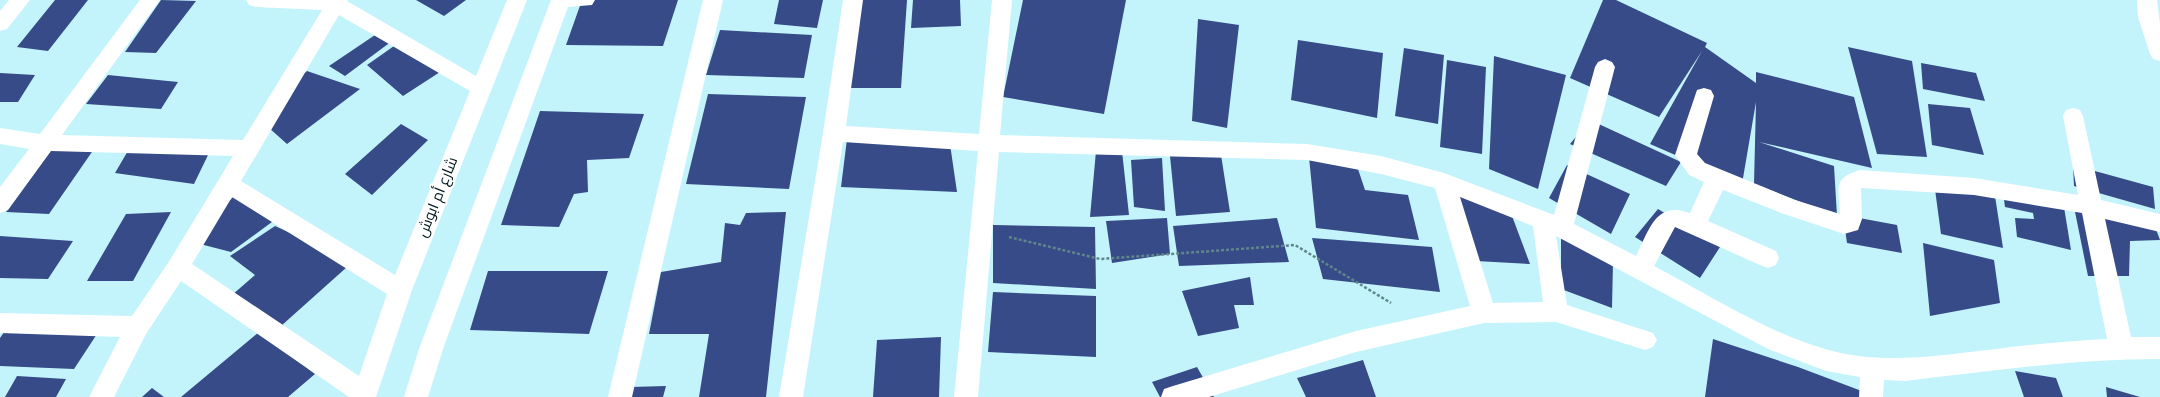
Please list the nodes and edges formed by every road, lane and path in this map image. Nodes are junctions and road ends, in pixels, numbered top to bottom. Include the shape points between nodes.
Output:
1 (20, 0) edge
2 (150, 0) edge
3 (256, 0) edge
4 (517, 0) edge
5 (561, 0) edge
6 (585, 0) edge
7 (713, 0) edge
8 (853, 0) edge
9 (1002, 0) edge
10 (337, 2) edge
11 (2152, 12) edge
12 (0, 24) edge
13 (2160, 54) edge
14 (1605, 67) dead end
15 (481, 88) junction
16 (1704, 96) dead end
17 (2073, 116) dead end
18 (834, 133) junction
19 (0, 136) edge
20 (46, 143) junction
21 (989, 144) junction
22 (248, 148) junction
23 (1717, 178) junction
24 (1444, 182) junction
25 (227, 183) junction
26 (0, 204) edge
27 (2090, 205) junction
28 (2160, 223) edge
29 (1553, 224) junction
30 (1695, 225) junction
31 (981, 231) junction
32 (1768, 258) dead end
33 (178, 267) junction
34 (1641, 270) junction
35 (400, 290) junction
36 (1556, 312) junction
37 (1484, 313) junction
38 (0, 323) edge
39 (138, 327) junction
40 (1429, 327) junction
41 (1645, 340) dead end
42 (2121, 348) junction
43 (2160, 348) edge
44 (1873, 369) junction
45 (365, 395) edge
46 (101, 397) edge
47 (416, 397) edge
48 (620, 397) edge
49 (791, 397) edge
50 (966, 397) edge
51 (1173, 397) edge
52 (1871, 397) edge

1 - 12 street
2 - 20 street
3 - 10 street
4 - 15 street, شارع أم ابوش
5 - 6 street
5 - 47 street via 431,349
7 - 48 street
8 - 18 street
9 - 21 street
10 - 15 street
10 - 22 street
11 - 13 street
14 - 29 street
15 - 35 street, شارع أم ابوش
16 - 23 street via 1686,155 1697,169
17 - 27 street
18 - 21 street
18 - 49 street
19 - 20 street
20 - 22 street
20 - 26 street
21 - 24 street via 1307,152 1381,165
21 - 31 street
22 - 25 street
23 - 27 street via 1789,207 1844,225 1850,224 1851,219 1850,184 1853,180 1860,179 1906,179 1956,184
23 - 30 street
24 - 29 street
24 - 37 street
25 - 33 street
25 - 35 street
27 - 28 street
27 - 42 street
29 - 34 street
29 - 36 street
30 - 32 street
30 - 34 street via 1672,218 1665,222
31 - 40 path via 1100,259 1295,245
31 - 50 street
33 - 39 street
33 - 45 street
34 - 44 street via 1776,342 1826,360
35 - 45 street, شارع أم ابوش
36 - 37 street
36 - 41 street
37 - 40 street
38 - 39 street
39 - 46 street
40 - 51 street via 1384,335
42 - 43 street
42 - 44 street via 2018,356 1912,370
44 - 52 street

